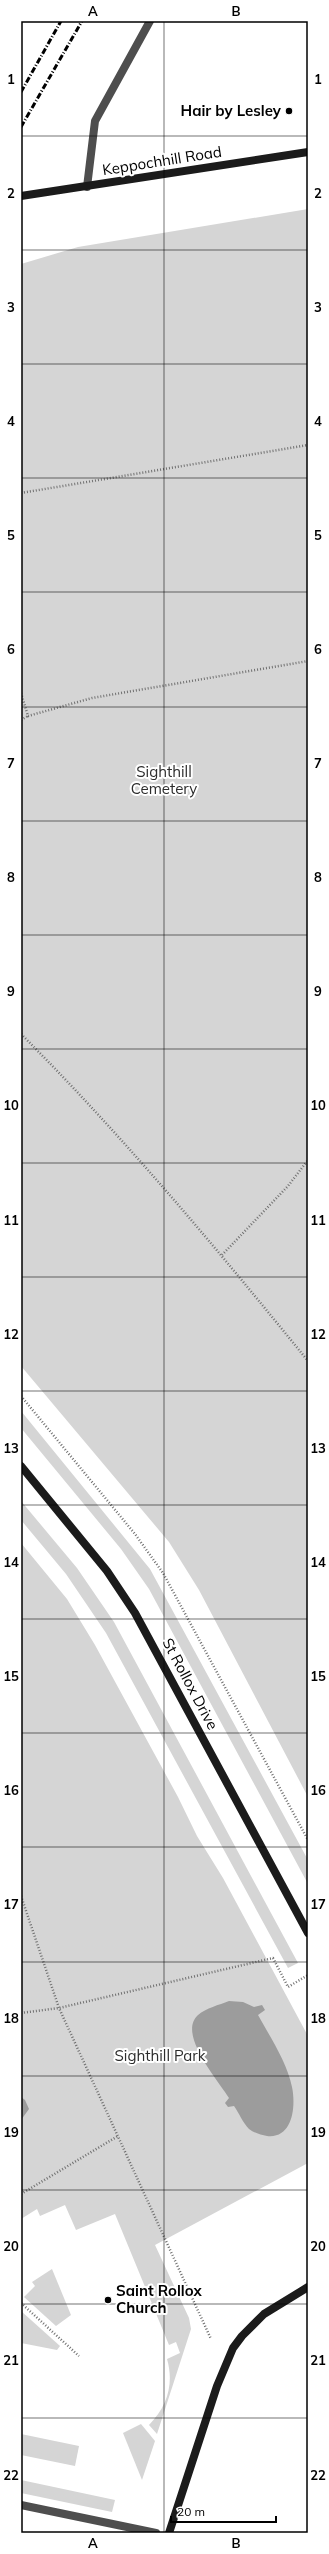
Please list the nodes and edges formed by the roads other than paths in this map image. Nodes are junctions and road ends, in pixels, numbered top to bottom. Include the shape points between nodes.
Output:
1 (150, 21) edge
2 (308, 152) edge
3 (87, 187) junction
4 (21, 196) edge
5 (21, 1466) edge
6 (308, 1933) edge
7 (308, 2287) edge
8 (21, 2505) edge
9 (156, 2533) edge
10 (169, 2533) edge

1 - 3 street via 95,121
2 - 3 street, Keppochhill Road
3 - 4 street, Keppochhill Road
5 - 6 street, St Rollox Drive via 107,1571 135,1613
7 - 10 street via 255,2321 238,2342 224,2367
8 - 9 street

